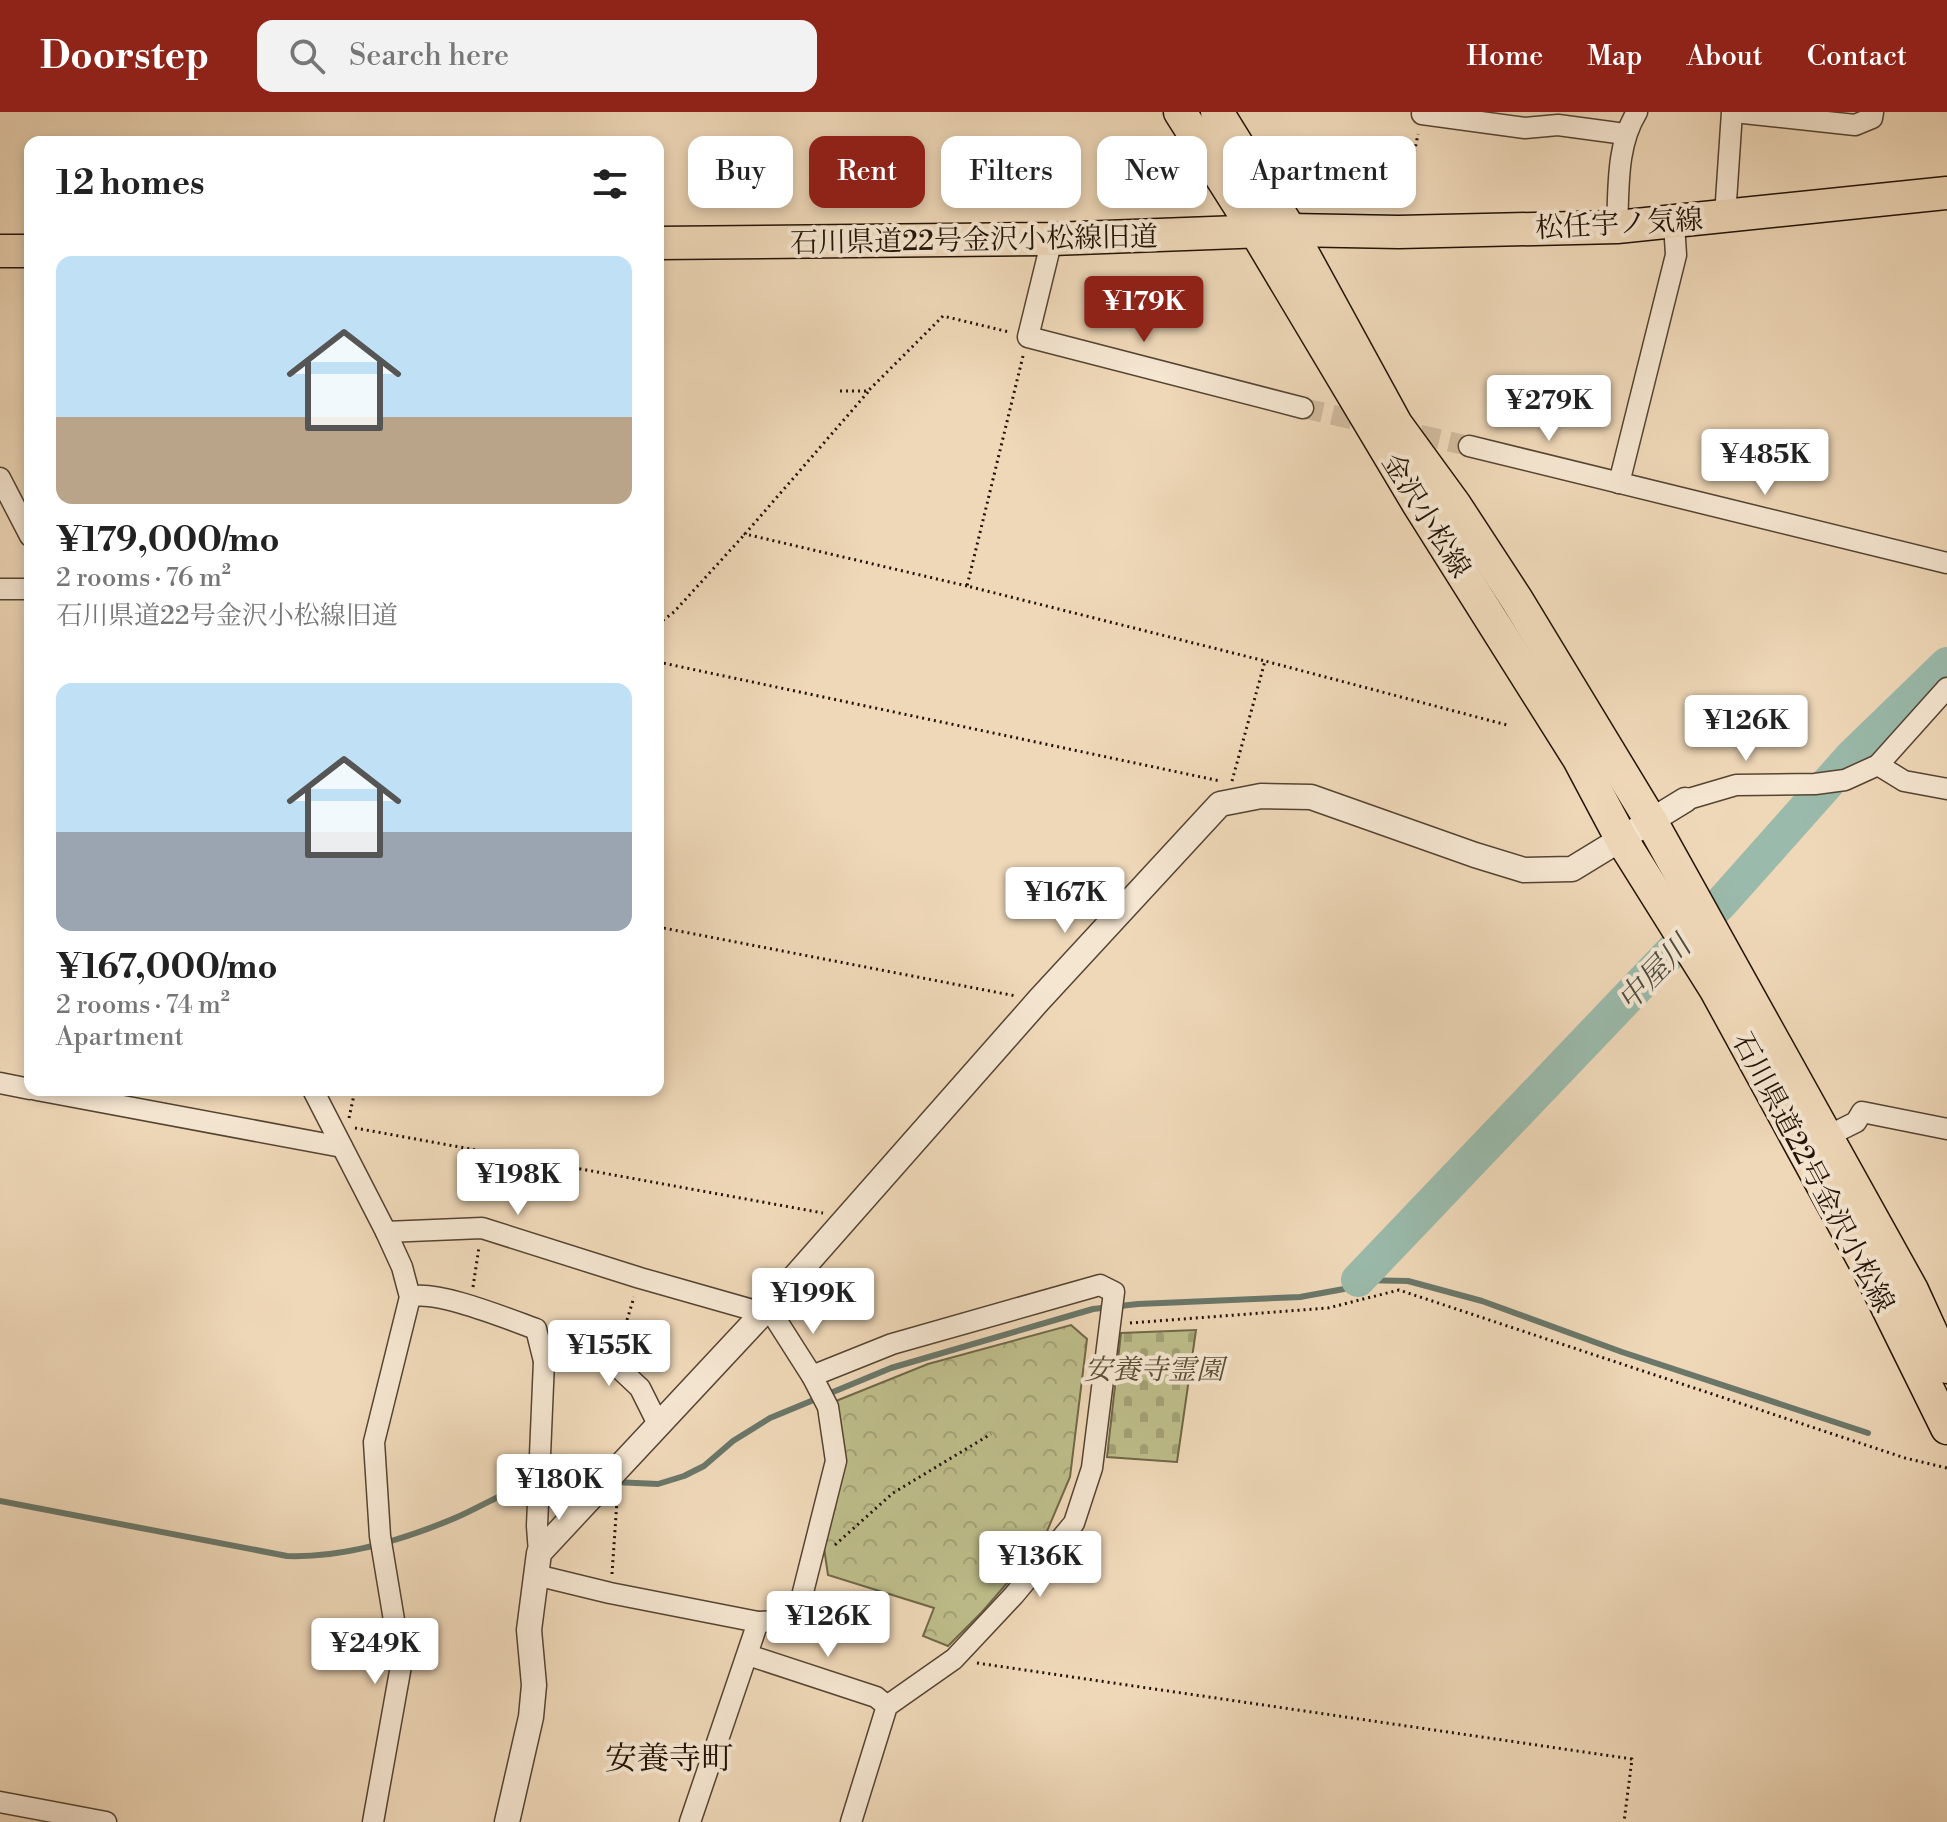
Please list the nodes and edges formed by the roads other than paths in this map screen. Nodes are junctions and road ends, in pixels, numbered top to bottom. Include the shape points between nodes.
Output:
1 (1180, 112) edge
2 (1217, 112) edge
3 (1637, 112) edge
4 (1733, 112) edge
5 (1873, 112) edge
6 (1422, 114) road end
7 (1625, 134) junction
8 (1947, 193) edge
9 (1725, 216) junction
10 (1674, 223) junction
11 (1617, 227) junction
12 (1290, 230) junction
13 (1256, 232) junction
14 (1052, 239) junction
15 (664, 243) edge
16 (0, 251) edge
17 (24, 251) edge
18 (1303, 408) tunnel mouth
19 (1469, 446) tunnel mouth
20 (0, 478) edge
21 (1619, 483) junction
22 (24, 524) edge
23 (1947, 563) edge
24 (0, 589) edge
25 (24, 589) edge
26 (1947, 688) edge
27 (1878, 765) junction
28 (1947, 789) edge
29 (1685, 800) joint
30 (1651, 821) junction
31 (1622, 840) junction
32 (1685, 912) junction
33 (1707, 949) junction
34 (0, 1083) edge
35 (24, 1088) edge
36 (76, 1096) edge
37 (317, 1096) edge
38 (1947, 1129) edge
39 (344, 1137) junction
40 (1826, 1137) junction
41 (386, 1232) junction
42 (410, 1297) junction
43 (765, 1310) junction
44 (544, 1361) junction
45 (1947, 1367) edge
46 (814, 1381) junction
47 (658, 1424) junction
48 (1947, 1428) edge
49 (537, 1564) junction
50 (758, 1622) junction
51 (748, 1655) junction
52 (887, 1706) junction
53 (0, 1802) edge
54 (106, 1822) edge
55 (373, 1822) edge
56 (507, 1822) edge
57 (690, 1822) edge
58 (851, 1822) edge

1 - 13 main road, 金沢小松線
2 - 12 main road, 金沢小松線
3 - 7 street
4 - 5 street via 1855,125 1872,118
4 - 9 street
6 - 7 street
7 - 11 street
8 - 9 main road, 松任宇ノ気線
9 - 10 main road, 松任宇ノ気線
10 - 11 main road, 松任宇ノ気線
10 - 21 street via 1676,255
11 - 12 main road, 松任宇ノ気線
12 - 13 main road, 石川県道22号金沢小松線旧道
12 - 30 main road, 金沢小松線 via 1396,424 1517,600
13 - 14 main road, 石川県道22号金沢小松線旧道
13 - 31 main road, 金沢小松線 via 1579,759
14 - 15 main road, 石川県道22号金沢小松線旧道
14 - 18 street via 1028,337
16 - 17 main road
19 - 21 street
20 - 22 street
21 - 23 street
24 - 25 street
26 - 27 street
27 - 28 street via 1904,781
27 - 29 street via 1845,780 1736,785
29 - 30 street
30 - 31 street
30 - 32 main road, 金沢小松線
31 - 32 main road, 金沢小松線
31 - 43 street via 1572,869 1524,870 1311,797 1261,796 1220,804
32 - 33 main road, 石川県道22号金沢小松線
33 - 40 main road, 石川県道22号金沢小松線
33 - 48 main road, 石川県道22号金沢小松線
34 - 35 street
36 - 39 street
37 - 39 street
38 - 40 street via 1862,1112 1856,1122
39 - 41 street
40 - 45 main road, 石川県道22号金沢小松線 via 1912,1290
41 - 42 street
41 - 43 street via 482,1228 640,1278
42 - 44 street via 420,1294 536,1329
42 - 55 street via 374,1442 381,1544 404,1649
43 - 46 street
43 - 47 street
44 - 47 street via 575,1352 597,1354 614,1363 640,1388
44 - 49 street
46 - 50 street via 828,1407 836,1461 801,1600 780,1621
46 - 52 street via 892,1344 1100,1285 1114,1292 1092,1468 1074,1523 954,1659
47 - 49 street
49 - 50 street via 610,1593
49 - 56 street via 529,1630 531,1717
50 - 51 street
51 - 52 street via 876,1697
51 - 57 street
52 - 58 street
53 - 54 street

